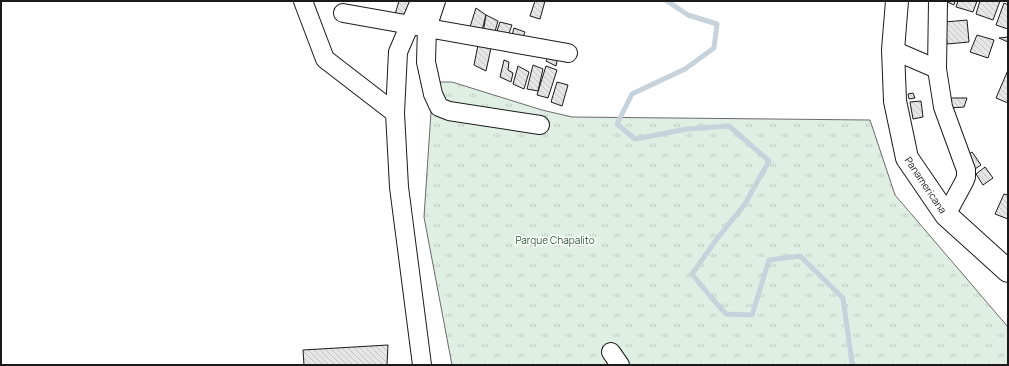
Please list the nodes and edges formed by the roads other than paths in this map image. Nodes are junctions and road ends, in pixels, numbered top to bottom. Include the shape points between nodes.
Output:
1 (303, 1) edge
2 (420, 1) edge
3 (436, 1) edge
4 (897, 1) edge
5 (938, 1) edge
6 (343, 13) dead end
7 (409, 25) junction
8 (427, 28) junction
9 (893, 50) junction
10 (568, 53) dead end
11 (937, 69) junction
12 (395, 113) junction
13 (540, 125) dead end
14 (946, 215) junction
15 (1008, 271) edge
16 (422, 365) edge

1 - 12 street via 325,59
2 - 7 street
3 - 8 street
4 - 9 main road, Panamericana
5 - 11 street
6 - 7 street
7 - 8 street
7 - 12 street via 398,52
8 - 10 street
8 - 13 street via 426,62 433,94 439,107 450,111
9 - 11 street
9 - 14 main road, Panamericana via 895,101 906,158
11 - 14 street via 943,108 966,170 964,182
12 - 16 street via 399,187
14 - 15 main road, Panamericana

